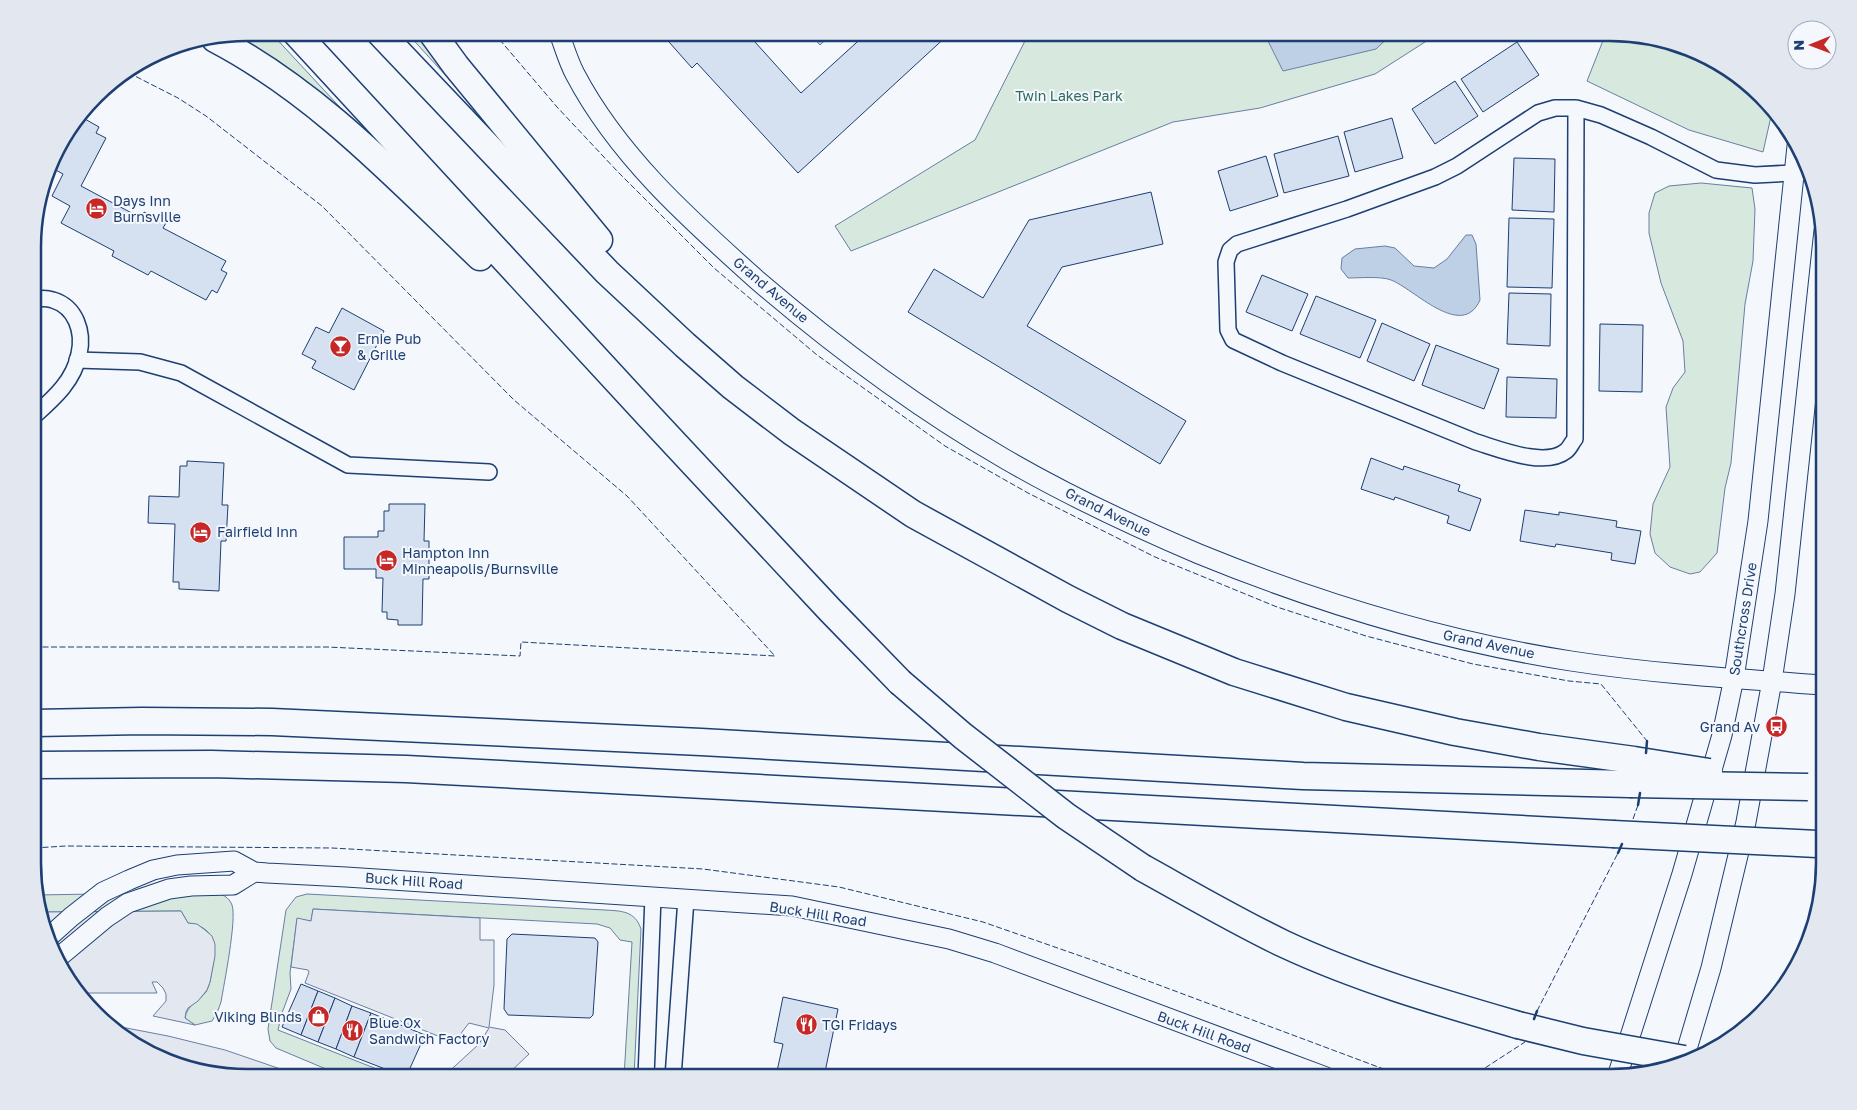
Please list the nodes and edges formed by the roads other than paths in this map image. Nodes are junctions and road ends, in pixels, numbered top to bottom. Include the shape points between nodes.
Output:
1 (304, 41) edge
2 (389, 41) edge
3 (438, 41) edge
4 (562, 41) edge
5 (222, 43) edge
6 (1576, 108) junction
7 (1802, 173) edge
8 (41, 299) edge
9 (1816, 305) edge
10 (685, 345) junction
11 (77, 360) junction
12 (41, 410) edge
13 (650, 417) junction
14 (489, 472) dead end
15 (1734, 678) junction
16 (1772, 681) junction
17 (1816, 684) edge
18 (41, 723) edge
19 (41, 765) edge
20 (1632, 772) junction
21 (1816, 788) edge
22 (1816, 844) edge
23 (254, 872) junction
24 (654, 897) junction
25 (686, 899) junction
26 (53, 933) edge
27 (62, 954) edge
28 (1685, 1054) edge
29 (1677, 1058) edge
30 (1620, 1068) edge
31 (646, 1069) edge
32 (674, 1069) edge
33 (1305, 1069) edge

1 - 13 highway
2 - 10 highway via 607,272
3 - 10 highway
4 - 15 street, Grand Avenue via 573,70 622,147 715,242 839,347 1006,460 1156,536 1339,606 1452,637 1570,661
5 - 13 highway via 269,70 308,98 358,141
6 - 6 street via 1555,108 1538,113 1457,166 1431,179 1347,210 1240,242 1230,250 1226,262 1228,330 1233,340 1476,442 1543,459 1566,451 1575,439
6 - 7 street via 1601,114 1716,170 1755,175
7 - 15 street, Southcross Drive via 1758,521
8 - 11 street via 50,298 64,304 74,316 80,335
9 - 16 street via 1785,594
10 - 20 highway via 792,432 913,514 1122,626 1234,672 1346,707 1539,747
11 - 12 street via 70,378
11 - 14 street via 140,362 180,373 348,465
13 - 29 highway, bridge via 900,682 1066,816 1143,868 1285,944 1376,981 1583,1041
15 - 16 street, Grand Avenue
15 - 30 street, Southcross Drive via 1722,735 1682,874
16 - 17 street, Grand Avenue
16 - 28 street via 1746,822 1711,968
18 - 20 highway via 272,722 1303,776
19 - 22 highway, bridge via 211,764 406,769
20 - 21 highway, bridge
23 - 24 street, Buck Hill Road
23 - 26 street, Buck Hill Road via 234,861 154,870 103,892
23 - 27 street via 233,885 169,889 128,903
24 - 25 street, Buck Hill Road
24 - 31 street
25 - 32 street
25 - 33 street, Buck Hill Road via 792,906 948,939 995,953

